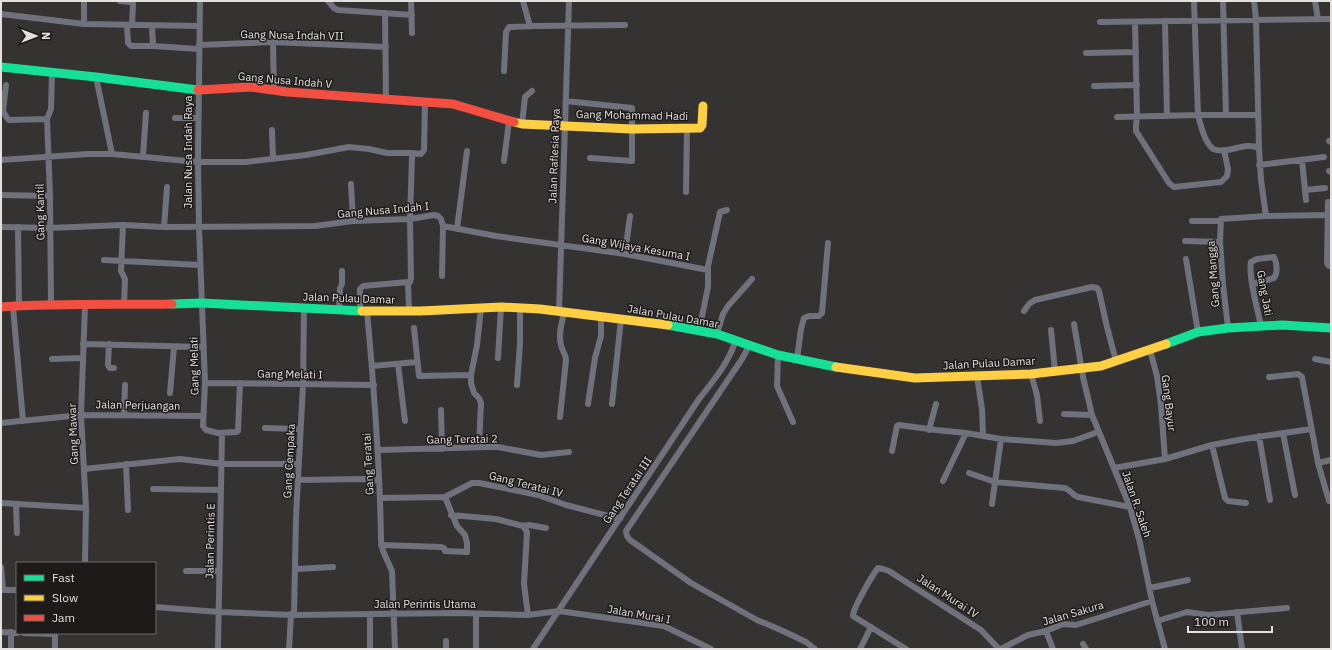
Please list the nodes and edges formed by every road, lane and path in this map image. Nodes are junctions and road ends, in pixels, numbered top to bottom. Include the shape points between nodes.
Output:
1 (84, 1) edge
2 (120, 1) edge
3 (200, 1) edge
4 (328, 1) edge
5 (411, 1) edge
6 (523, 1) edge
7 (569, 1) edge
8 (1194, 1) edge
9 (1223, 1) edge
10 (1254, 1) edge
11 (1315, 1) edge
12 (385, 13) junction
13 (1, 14) edge
14 (412, 15) junction
15 (1256, 19) junction
16 (1318, 19) junction
17 (1331, 19) edge
18 (1195, 20) junction
19 (1224, 20) junction
20 (1165, 21) junction
21 (1100, 22) dead end
22 (1135, 22) junction
23 (84, 24) junction
24 (129, 26) junction
25 (152, 26) junction
26 (199, 26) junction
27 (530, 26) junction
28 (568, 26) junction
29 (626, 26) dead end
30 (412, 33) dead end
31 (273, 42) junction
32 (153, 46) junction
33 (199, 47) junction
34 (386, 47) junction
35 (1136, 52) junction
36 (1086, 54) dead end
37 (1, 68) edge
38 (504, 71) dead end
39 (52, 73) junction
40 (96, 77) junction
41 (6, 85) dead end
42 (1137, 85) junction
43 (1094, 86) dead end
44 (198, 90) junction
45 (274, 91) junction
46 (532, 91) dead end
47 (386, 100) junction
48 (566, 102) junction
49 (426, 103) junction
50 (702, 106) dead end
51 (2, 111) edge
52 (146, 113) dead end
53 (1198, 115) junction
54 (1226, 115) junction
55 (1258, 115) junction
56 (1138, 116) junction
57 (1167, 116) junction
58 (1117, 117) dead end
59 (175, 118) dead end
60 (198, 118) junction
61 (47, 119) junction
62 (510, 121) junction
63 (522, 124) junction
64 (564, 126) junction
65 (632, 129) junction
66 (687, 129) junction
67 (272, 130) dead end
68 (1259, 148) junction
69 (1224, 150) junction
70 (467, 151) dead end
71 (412, 153) junction
72 (112, 154) junction
73 (143, 156) junction
74 (1324, 157) dead end
75 (48, 158) junction
76 (590, 158) dead end
77 (273, 159) junction
78 (1, 160) edge
79 (1302, 160) junction
80 (504, 161) dead end
81 (198, 162) junction
82 (1260, 165) junction
83 (351, 184) dead end
84 (167, 187) dead end
85 (1325, 188) dead end
86 (1305, 190) junction
87 (686, 192) dead end
88 (1, 195) edge
89 (50, 196) junction
90 (1306, 200) dead end
91 (1331, 202) edge
92 (727, 210) dead end
93 (1327, 215) junction
94 (630, 216) dead end
95 (1266, 216) junction
96 (410, 219) junction
97 (1221, 220) junction
98 (353, 221) junction
99 (1192, 221) dead end
100 (123, 225) junction
101 (444, 226) junction
102 (1, 227) edge
103 (18, 227) junction
104 (164, 227) junction
105 (198, 227) junction
106 (49, 228) junction
107 (457, 229) junction
108 (1184, 241) dead end
109 (1220, 242) junction
110 (828, 243) dead end
111 (561, 245) junction
112 (625, 254) junction
113 (1186, 259) dead end
114 (104, 260) dead end
115 (122, 260) junction
116 (200, 265) junction
117 (1331, 266) edge
118 (708, 270) junction
119 (342, 271) dead end
120 (442, 276) dead end
121 (752, 279) dead end
122 (408, 282) junction
123 (1253, 284) junction
124 (202, 303) junction
125 (51, 304) junction
126 (85, 305) junction
127 (124, 305) junction
128 (16, 306) junction
129 (1, 307) edge
130 (501, 307) junction
131 (481, 308) junction
132 (520, 308) junction
133 (304, 309) junction
134 (339, 310) junction
135 (364, 311) junction
136 (409, 311) junction
137 (1024, 311) dead end
138 (561, 312) junction
139 (601, 317) junction
140 (622, 319) junction
141 (1074, 324) dead end
142 (1261, 326) junction
143 (414, 328) dead end
144 (1228, 328) junction
145 (1331, 328) edge
146 (1050, 330) dead end
147 (700, 331) junction
148 (1198, 332) junction
149 (717, 334) junction
150 (82, 344) junction
151 (108, 344) junction
152 (742, 344) junction
153 (174, 347) junction
154 (204, 348) junction
155 (1150, 350) junction
156 (778, 354) junction
157 (82, 358) junction
158 (498, 358) dead end
159 (797, 358) junction
160 (52, 359) dead end
161 (1315, 359) dead end
162 (1116, 361) junction
163 (417, 362) junction
164 (1331, 362) edge
165 (398, 364) junction
166 (372, 366) junction
167 (114, 368) dead end
168 (1082, 368) junction
169 (1055, 372) junction
170 (1031, 374) junction
171 (471, 375) junction
172 (977, 376) junction
173 (1269, 377) dead end
174 (205, 383) junction
175 (240, 383) junction
176 (125, 385) dead end
177 (303, 385) junction
178 (374, 385) junction
179 (517, 385) dead end
180 (170, 393) dead end
181 (588, 404) dead end
182 (612, 404) dead end
183 (936, 404) dead end
184 (441, 410) dead end
185 (1064, 414) dead end
186 (81, 415) junction
187 (124, 415) junction
188 (1092, 415) junction
189 (203, 416) junction
190 (560, 417) dead end
191 (405, 420) dead end
192 (23, 421) junction
193 (1040, 421) dead end
194 (793, 422) dead end
195 (1, 423) edge
196 (265, 428) dead end
197 (300, 429) junction
198 (1311, 429) junction
199 (929, 430) junction
200 (222, 432) junction
201 (1098, 432) junction
202 (966, 433) junction
203 (1283, 433) junction
204 (983, 435) junction
205 (1259, 436) junction
206 (1001, 439) junction
207 (1212, 446) junction
208 (479, 447) junction
209 (442, 449) junction
210 (378, 450) junction
211 (892, 451) dead end
212 (569, 452) dead end
213 (1165, 459) junction
214 (1331, 460) edge
215 (1318, 463) junction
216 (126, 464) junction
217 (222, 464) junction
218 (299, 464) junction
219 (1114, 468) junction
220 (84, 470) junction
221 (970, 473) dead end
222 (298, 480) junction
223 (379, 481) junction
224 (943, 481) dead end
225 (995, 482) junction
226 (153, 488) dead end
227 (220, 490) junction
228 (640, 490) junction
229 (649, 495) junction
230 (1295, 495) dead end
231 (445, 497) junction
232 (380, 498) junction
233 (1270, 500) dead end
234 (1329, 501) dead end
235 (1, 503) edge
236 (1246, 503) dead end
237 (16, 504) junction
238 (992, 504) dead end
239 (1130, 507) junction
240 (86, 508) junction
241 (128, 510) dead end
242 (451, 515) junction
243 (620, 519) junction
244 (523, 526) junction
245 (546, 528) dead end
246 (17, 533) dead end
247 (381, 545) junction
248 (85, 562) edge
249 (1, 567) edge
250 (333, 567) dead end
251 (295, 569) junction
252 (186, 570) dead end
253 (219, 572) junction
254 (1188, 580) dead end
255 (1150, 588) junction
256 (2, 590) edge
257 (16, 590) edge
258 (1152, 601) junction
259 (156, 606) edge
260 (1287, 608) dead end
261 (560, 611) junction
262 (219, 612) junction
263 (1238, 612) junction
264 (292, 614) junction
265 (370, 614) junction
266 (394, 614) junction
267 (476, 614) junction
268 (528, 615) junction
269 (1157, 620) junction
270 (871, 627) junction
271 (1046, 631) junction
272 (1, 632) edge
273 (14, 633) edge
274 (55, 634) edge
275 (446, 641) dead end
276 (11, 649) edge
277 (55, 649) edge
278 (218, 649) edge
279 (289, 649) edge
280 (370, 649) edge
281 (395, 649) edge
282 (446, 649) edge
283 (476, 649) edge
284 (533, 649) edge
285 (711, 649) edge
286 (815, 649) edge
287 (860, 649) edge
288 (906, 649) edge
289 (1000, 649) edge
290 (1053, 649) edge
291 (1165, 649) edge
292 (1242, 649) edge

1 - 23 street
2 - 24 street via 133,3
3 - 26 street, Jalan Nusa Indah Raya
4 - 12 street via 338,10
5 - 14 street
6 - 27 street
7 - 28 street, Jalan Raflesia Raya
8 - 18 street
9 - 19 street
10 - 15 street
11 - 16 street
12 - 14 street
12 - 34 street
13 - 23 street
14 - 30 street
15 - 16 street
15 - 19 street
15 - 55 street
16 - 17 street
18 - 19 street
18 - 20 street
18 - 53 street
19 - 54 street
20 - 22 street
20 - 57 street
21 - 22 street
22 - 35 street
23 - 24 street
24 - 25 street
24 - 32 street, Gang Nusa Indah VII via 130,46
25 - 26 street
25 - 32 street
26 - 33 street, Jalan Nusa Indah Raya
27 - 28 street
27 - 38 street via 507,29
28 - 29 street
28 - 48 street, Jalan Raflesia Raya
31 - 33 street, Gang Nusa Indah VII
31 - 34 street, Gang Nusa Indah VII
31 - 45 street
32 - 33 street, Gang Nusa Indah VII
33 - 44 street, Jalan Nusa Indah Raya
34 - 47 street
35 - 36 street
35 - 42 street
37 - 39 street, Gang Nusa Indah V
39 - 40 street, Gang Nusa Indah V
39 - 61 street, Gang Kantil via 51,109
40 - 44 street, Gang Nusa Indah V
40 - 72 street
41 - 51 street
42 - 43 street
42 - 56 street
44 - 45 street, Gang Nusa Indah V via 235,87
44 - 60 street, Jalan Nusa Indah Raya
45 - 47 street, Gang Nusa Indah V
46 - 63 street via 525,97
47 - 49 street, Gang Nusa Indah V
48 - 64 street, Jalan Raflesia Raya
48 - 65 street via 631,107
49 - 62 street, Gang Nusa Indah V via 453,104
49 - 71 street via 423,153
50 - 66 street, Gang Mohammad Hadi via 702,127
51 - 61 street via 9,120
52 - 73 street
53 - 54 street
53 - 57 street
53 - 69 street via 1210,146 1216,150
54 - 55 street
55 - 68 street
56 - 57 street
56 - 58 street
56 - 69 street via 1136,131 1174,187 1221,182 1227,176 1228,169
59 - 60 street
60 - 81 street, Jalan Nusa Indah Raya
61 - 75 street, Gang Kantil
62 - 63 street, Gang Nusa Indah V
62 - 80 street
63 - 64 street, Gang Nusa Indah V
64 - 65 street, Gang Mohammad Hadi
64 - 111 street, Jalan Raflesia Raya
65 - 66 street, Gang Mohammad Hadi
65 - 76 street via 632,161
66 - 87 street
67 - 77 street
68 - 69 street via 1246,146
68 - 82 street
70 - 107 street
71 - 77 street via 387,153 349,147
71 - 96 street
72 - 73 street
72 - 75 street
73 - 81 street
74 - 79 street
75 - 78 street
75 - 89 street, Gang Kantil
77 - 81 street
79 - 82 street
79 - 86 street
81 - 105 street, Jalan Nusa Indah Raya
82 - 95 street
83 - 98 street
84 - 104 street
85 - 86 street
86 - 90 street
88 - 89 street
89 - 106 street, Gang Kantil
91 - 93 street via 1328,202
92 - 118 street via 719,214
93 - 95 street
93 - 117 street via 1327,263
94 - 112 street
95 - 97 street
96 - 98 street, Gang Nusa Indah I
96 - 101 street, Gang Nusa Indah I via 434,215 441,219
96 - 122 street via 411,278
97 - 99 street
97 - 109 street, Gang Mangga
98 - 105 street, Gang Nusa Indah I via 315,226
100 - 104 street, Gang Nusa Indah I
100 - 106 street, Gang Nusa Indah I
100 - 115 street
101 - 107 street, Gang Nusa Indah I
101 - 120 street
102 - 103 street, Gang Nusa Indah I
103 - 106 street, Gang Nusa Indah I
103 - 128 street
104 - 105 street, Gang Nusa Indah I
105 - 116 street, Jalan Nusa Indah Raya
106 - 125 street, Gang Kantil
107 - 111 street, Gang Nusa Indah I
108 - 109 street
109 - 144 street, Gang Mangga
110 - 159 street via 822,313 819,316 804,318
111 - 112 street, Gang Wijaya Kesuma I
111 - 138 street, Jalan Raflesia Raya
112 - 118 street, Gang Wijaya Kesuma I
113 - 148 street
114 - 115 street
115 - 116 street
115 - 127 street via 121,271 125,279
116 - 124 street, Jalan Nusa Indah Raya
118 - 147 street via 708,287
119 - 134 street
121 - 149 street via 728,306
122 - 135 street, Gang Teratai via 364,285 361,287
122 - 136 street
123 - 123 street, Gang Jati via 1274,278 1277,270 1274,257 1257,259 1251,263
123 - 142 street, Gang Jati
124 - 127 street, Jalan Pulau Damar
124 - 133 street, Jalan Pulau Damar
124 - 154 street, Gang Melati
125 - 126 street, Jalan Pulau Damar
125 - 128 street, Jalan Pulau Damar
126 - 127 street, Jalan Pulau Damar
126 - 150 street, Gang Mawar
128 - 129 street, Jalan Pulau Damar
128 - 192 street
130 - 131 street, Jalan Pulau Damar
130 - 132 street, Jalan Pulau Damar
130 - 158 street
131 - 136 street, Jalan Pulau Damar
131 - 171 street
132 - 138 street, Jalan Pulau Damar
132 - 179 street
133 - 134 street, Jalan Pulau Damar
133 - 177 street, Gang Cempaka
134 - 135 street, Jalan Pulau Damar
135 - 136 street, Jalan Pulau Damar
135 - 166 street, Gang Teratai
137 - 162 street via 1028,304 1035,300 1097,288
138 - 139 street, Jalan Pulau Damar
138 - 190 street, Jalan Raflesia Raya via 559,337 566,360
139 - 140 street, Jalan Pulau Damar
139 - 181 street via 601,336
140 - 147 street, Jalan Pulau Damar
140 - 182 street
141 - 168 street, Jalan R. Saleh
142 - 144 street, Jalan Pulau Damar
142 - 145 street, Jalan Pulau Damar
143 - 163 street
144 - 148 street, Jalan Pulau Damar
146 - 169 street
147 - 149 street, Jalan Pulau Damar
148 - 155 street, Jalan Pulau Damar
149 - 152 street, Jalan Pulau Damar
150 - 151 street
150 - 157 street, Gang Mawar
151 - 153 street
151 - 167 street via 108,365
152 - 156 street, Jalan Pulau Damar
152 - 228 street, Gang Teratai III via 699,400
152 - 229 street via 742,359
153 - 154 street
153 - 180 street
154 - 174 street, Gang Melati
155 - 162 street, Jalan Pulau Damar
155 - 213 street, Gang Bayur via 1161,405
156 - 159 street, Jalan Pulau Damar
156 - 194 street via 777,386
157 - 160 street
157 - 186 street, Gang Mawar
159 - 172 street, Jalan Pulau Damar via 896,377
161 - 164 street
162 - 168 street, Jalan Pulau Damar
163 - 165 street
163 - 171 street via 420,377
165 - 166 street
165 - 191 street
166 - 178 street, Gang Teratai
168 - 169 street, Jalan Pulau Damar
168 - 188 street, Jalan R. Saleh
169 - 170 street, Jalan Pulau Damar
170 - 172 street, Jalan Pulau Damar
170 - 193 street
171 - 208 street via 472,389 481,400
172 - 204 street
173 - 198 street via 1300,375
174 - 175 street, Gang Melati I
174 - 189 street, Gang Melati
175 - 177 street, Gang Melati I
175 - 200 street via 238,431
176 - 187 street
177 - 178 street, Gang Melati I
177 - 197 street, Gang Cempaka
178 - 210 street, Gang Teratai
183 - 199 street
184 - 209 street
185 - 188 street
186 - 187 street, Jalan Perjuangan
186 - 192 street, Jalan Perjuangan
186 - 220 street, Gang Mawar
187 - 189 street, Jalan Perjuangan
188 - 201 street, Jalan R. Saleh
189 - 200 street, Gang Melati via 204,428
192 - 195 street, Jalan Perjuangan
196 - 197 street
197 - 218 street, Gang Cempaka
198 - 203 street
198 - 215 street
199 - 202 street
199 - 211 street via 898,426
200 - 217 street, Jalan Perintis E
201 - 206 street via 1073,441 1056,443
201 - 219 street, Jalan R. Saleh
202 - 204 street
202 - 224 street
203 - 205 street
203 - 230 street
204 - 206 street
205 - 207 street
205 - 233 street
206 - 225 street
207 - 213 street
207 - 236 street via 1225,498 1228,501
208 - 209 street, Gang Teratai 2
208 - 212 street, Gang Teratai 2 via 498,447 541,455
209 - 210 street, Gang Teratai 2
210 - 223 street, Gang Teratai
213 - 219 street
214 - 215 street
215 - 234 street
216 - 217 street via 180,459
216 - 220 street
216 - 241 street
217 - 218 street
217 - 227 street, Jalan Perintis E
218 - 222 street, Gang Cempaka
219 - 239 street, Jalan R. Saleh
220 - 240 street, Gang Mawar
221 - 225 street
222 - 223 street
222 - 251 street, Gang Cempaka
223 - 232 street, Gang Teratai
225 - 238 street
225 - 239 street via 1064,488 1074,496
226 - 227 street
227 - 253 street, Jalan Perintis E
228 - 229 street
228 - 243 street, Gang Teratai III
229 - 286 street via 626,531 630,540 691,584
231 - 232 street, Gang Teratai IV
231 - 242 street
231 - 243 street, Gang Teratai IV via 472,483 479,483 538,495
232 - 247 street, Gang Teratai
235 - 237 street
237 - 240 street
237 - 246 street
239 - 255 street, Jalan R. Saleh
240 - 248 street, Gang Mawar
242 - 244 street via 496,519
242 - 247 street via 465,535 467,552 445,551 441,547
243 - 261 street, Gang Teratai III
244 - 245 street
244 - 268 street via 527,532 524,584
247 - 266 street, Gang Teratai via 392,572
249 - 256 street
250 - 251 street
251 - 264 street, Gang Cempaka
252 - 253 street
253 - 262 street, Jalan Perintis E
254 - 255 street
255 - 258 street, Jalan R. Saleh
256 - 257 street
258 - 269 street, Jalan R. Saleh
258 - 271 street, Jalan Sakura via 1076,625 1063,624
259 - 262 street, Jalan Perintis Utama
260 - 263 street
261 - 268 street, Jalan Perintis Utama
261 - 284 street, Gang Teratai III
261 - 285 street, Jalan Murai I via 664,626
262 - 264 street, Jalan Perintis Utama
262 - 278 street, Jalan Perintis E
263 - 269 street via 1208,615 1187,612
263 - 292 street
264 - 265 street, Jalan Perintis Utama
264 - 279 street
265 - 266 street, Jalan Perintis Utama
265 - 280 street
266 - 267 street, Jalan Perintis Utama
266 - 281 street, Gang Teratai
267 - 268 street, Jalan Perintis Utama
267 - 283 street
269 - 291 street, Jalan R. Saleh
270 - 287 street
270 - 288 street
270 - 289 street, Jalan Murai IV via 853,614 871,579 880,568 908,582 981,630
271 - 289 street, Jalan Sakura via 1028,635
271 - 290 street
272 - 273 street
273 - 276 street
274 - 277 street
275 - 282 street

